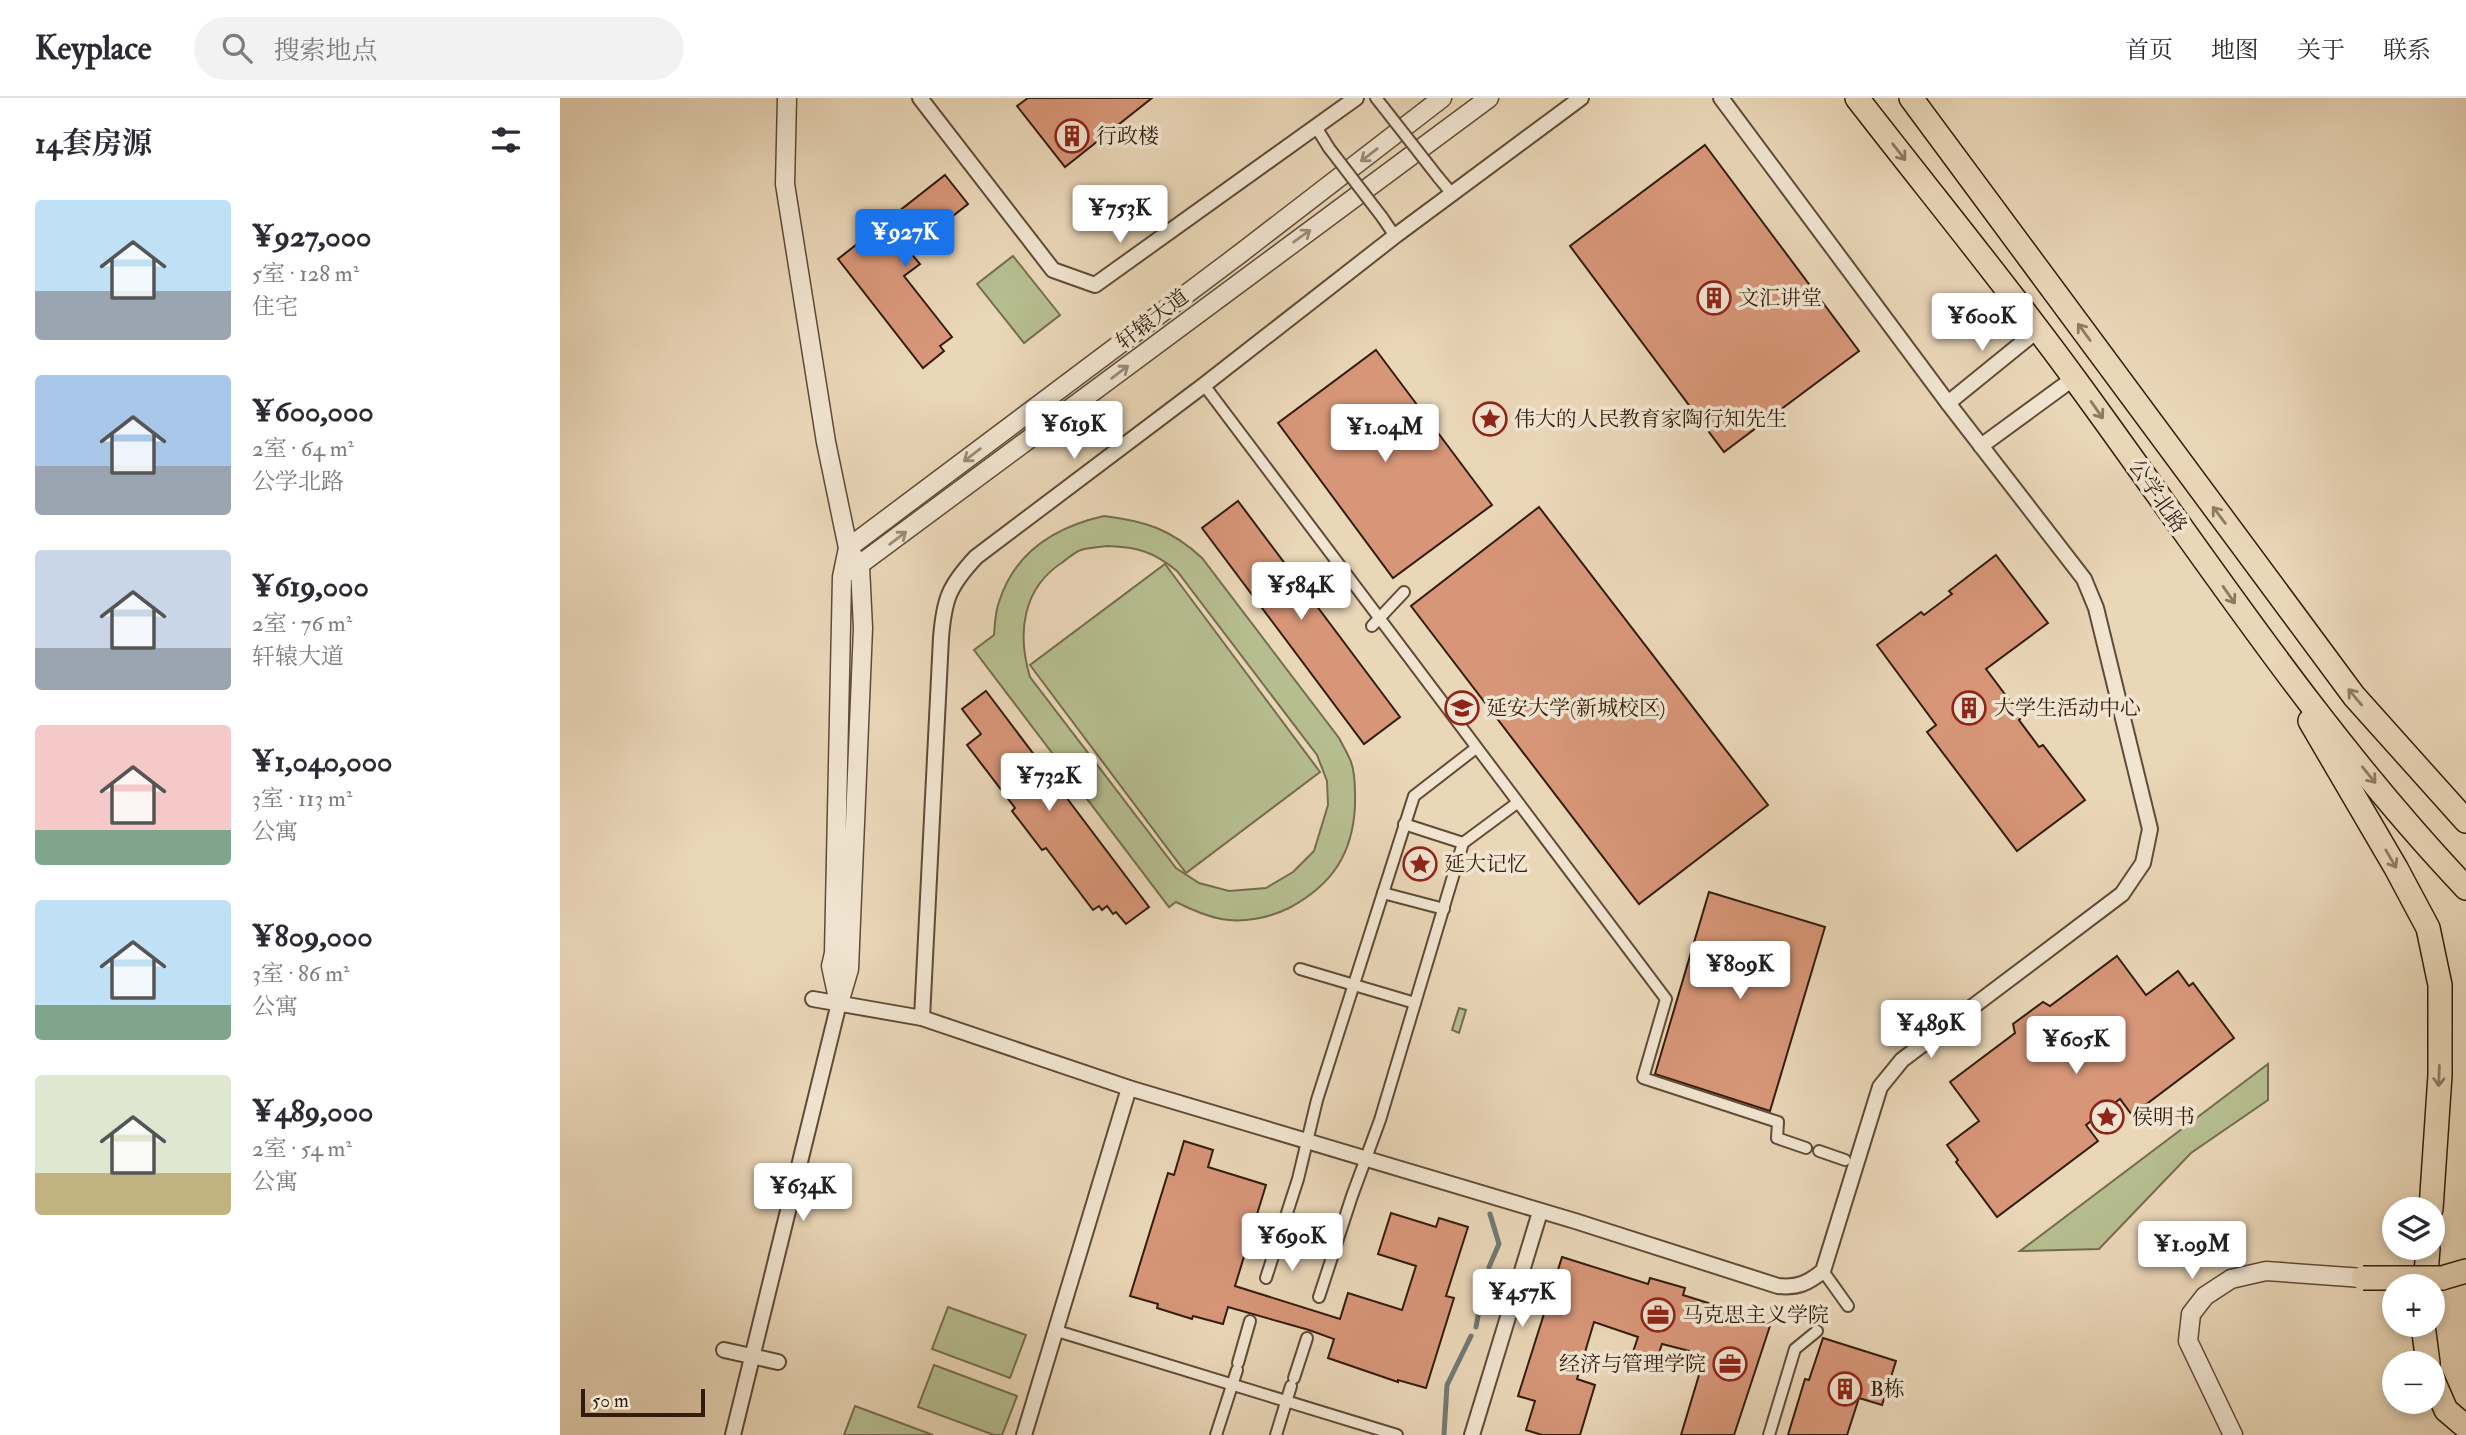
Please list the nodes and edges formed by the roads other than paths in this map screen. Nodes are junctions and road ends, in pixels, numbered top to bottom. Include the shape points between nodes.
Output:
1 (788, 98) edge
2 (920, 98) edge
3 (1356, 98) edge
4 (1376, 98) edge
5 (1442, 98) edge
6 (1489, 98) edge
7 (1581, 98) edge
8 (1721, 98) edge
9 (1857, 98) edge
10 (1911, 98) edge
11 (1316, 127) junction
12 (1453, 195) junction
13 (1395, 236) junction
14 (2038, 330) junction
15 (2074, 377) junction
16 (1204, 385) junction
17 (1948, 402) junction
18 (1981, 446) junction
19 (848, 548) junction
20 (860, 566) junction
21 (842, 577) junction
22 (1404, 592) dead end
23 (1376, 622) junction
24 (2269, 652) junction
25 (1476, 748) junction
26 (1517, 803) junction
27 (2466, 821) edge
28 (1404, 824) junction
29 (1463, 843) junction
30 (2466, 888) edge
31 (1383, 893) junction
32 (1444, 909) junction
33 (1300, 969) dead end
34 (1354, 984) junction
35 (813, 999) dead end
36 (839, 1003) junction
37 (1415, 1003) junction
38 (922, 1018) junction
39 (1129, 1088) junction
40 (1307, 1142) junction
41 (1806, 1148) dead end
42 (1819, 1151) dead end
43 (1366, 1160) junction
44 (1845, 1160) dead end
45 (2432, 1197) edge
46 (1540, 1212) junction
47 (2466, 1270) edge
48 (1823, 1271) junction
49 (1266, 1278) dead end
50 (2363, 1278) joint
51 (2445, 1278) edge
52 (2382, 1279) edge
53 (2466, 1279) edge
54 (2445, 1281) edge
55 (1320, 1297) dead end
56 (1847, 1306) dead end
57 (1251, 1321) dead end
58 (1057, 1331) junction
59 (1817, 1331) dead end
60 (1307, 1338) dead end
61 (724, 1350) dead end
62 (751, 1356) junction
63 (778, 1362) dead end
64 (1232, 1384) junction
65 (1286, 1401) junction
66 (2445, 1408) edge
67 (2466, 1427) edge
68 (733, 1435) edge
69 (1024, 1435) edge
70 (1216, 1435) edge
71 (1276, 1435) edge
72 (1397, 1435) edge
73 (1472, 1435) edge
74 (1769, 1435) edge
75 (2234, 1435) edge

1 - 19 street via 785,184 826,442
2 - 11 street via 1053,270 1095,285
3 - 11 street
4 - 12 street, bridge
5 -> 19 street, 轩辕大道
20 -> 6 street, 轩辕大道
7 - 12 street
8 - 17 street
9 -> 14 main road, 公学北路
27 -> 10 main road, 公学北路 via 2354,696
11 - 13 street, bridge
12 - 13 street
13 - 16 street
14 - 15 main road, 公学北路
14 - 17 street
15 - 18 street
15 -> 24 main road, 公学北路
16 - 23 street
16 - 38 street via 976,557 956,579 943,608
17 - 18 street
18 - 48 street via 2084,579 2096,608 2150,829 2143,863 2122,894 1902,1060 1880,1087
19 - 20 street
19 - 21 street
20 - 21 street, 轩辕大道
20 - 36 street via 863,628 849,969
21 - 36 street via 831,966
22 - 23 street
23 - 25 street
24 -> 30 main road, 公学北路 via 2427,847
24 -> 45 main road via 2428,928 2440,985
25 - 26 street
25 - 28 street via 1414,796
26 - 29 street
26 - 41 street via 1665,999 1643,1079 1777,1122 1777,1138
28 - 29 street
28 - 31 street
29 - 32 street
31 - 32 street
31 - 34 street
32 - 37 street
33 - 34 street
34 - 37 street
34 - 40 street
35 - 36 street
36 - 38 street
36 - 62 street
37 - 43 street
38 - 39 street
39 - 40 street
39 - 58 street
40 - 43 street
40 - 49 street
42 - 44 street
43 - 46 street
43 - 55 street
46 - 48 street via 1778,1286 1809,1283
46 - 73 street
47 - 51 main road
48 - 56 street
50 - 52 main road, bridge
50 - 75 street via 2266,1271 2231,1279 2205,1296 2191,1314 2188,1341
53 - 54 main road
57 - 64 street
58 - 64 street
58 - 69 street
59 - 74 street via 1795,1349
60 - 65 street
61 - 62 street
62 - 63 street
62 - 68 street
64 - 65 street
64 - 70 street
65 - 71 street
65 - 72 street
66 - 67 main road

